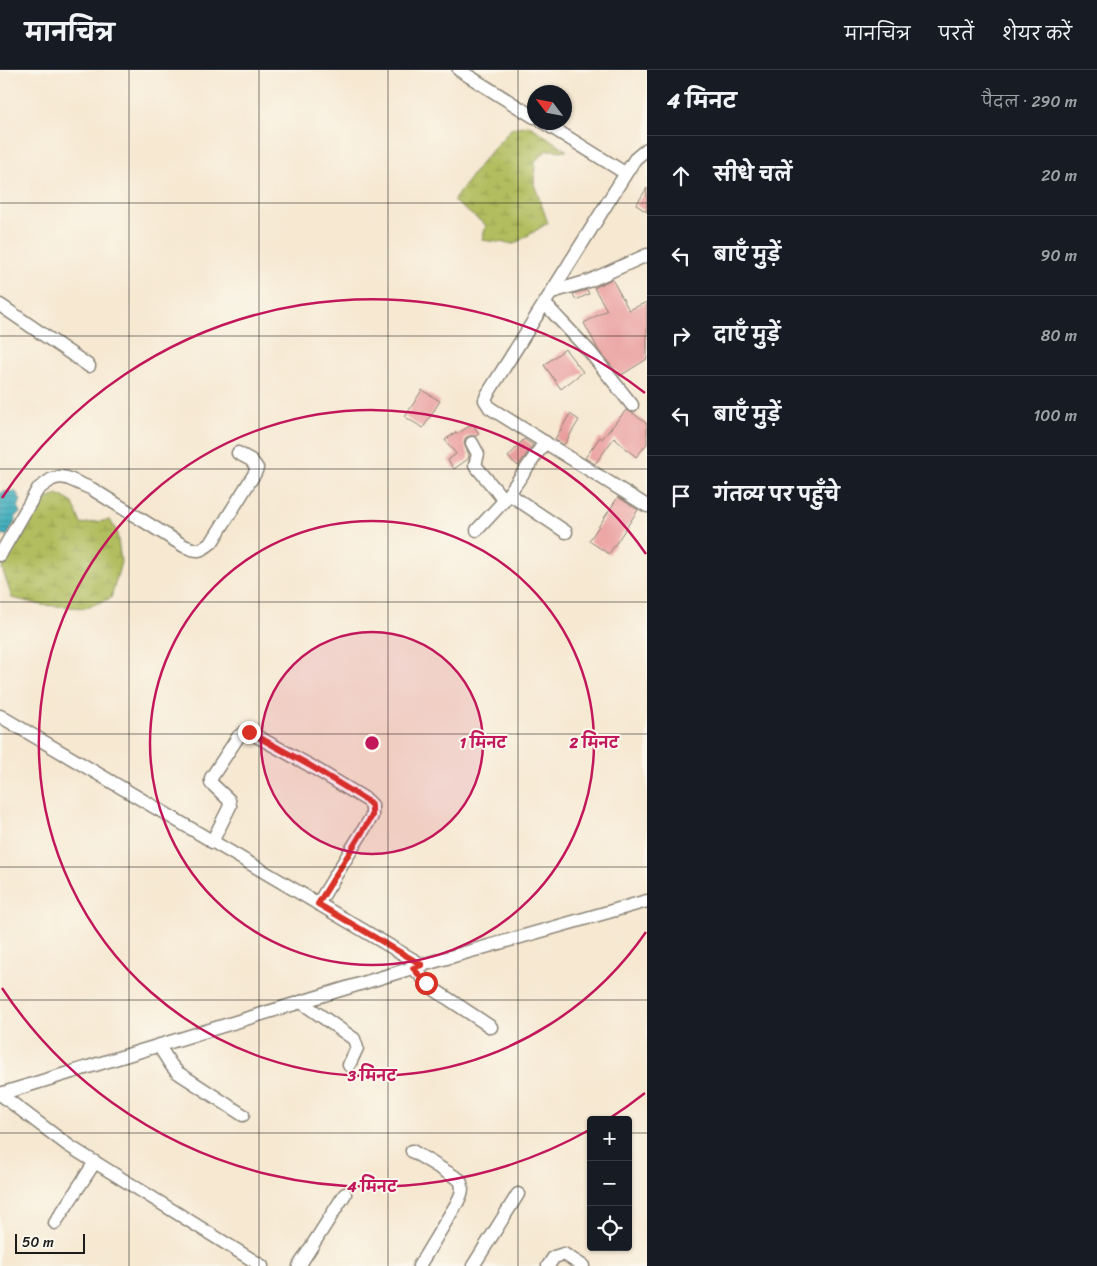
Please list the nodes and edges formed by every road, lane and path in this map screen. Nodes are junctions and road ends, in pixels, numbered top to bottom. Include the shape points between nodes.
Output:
1 (459, 70) edge
2 (527, 113) edge
3 (556, 130) edge
4 (647, 149) edge
5 (625, 173) junction
6 (647, 255) edge
7 (552, 292) junction
8 (545, 304) junction
9 (0, 305) edge
10 (89, 366) dead end
11 (632, 404) dead end
12 (545, 442) junction
13 (472, 443) dead end
14 (238, 452) dead end
15 (507, 497) junction
16 (647, 506) edge
17 (477, 530) dead end
18 (566, 532) dead end
19 (0, 555) edge
20 (0, 716) edge
21 (212, 842) junction
22 (647, 901) edge
23 (318, 904) junction
24 (418, 966) junction
25 (301, 1002) junction
26 (491, 1027) dead end
27 (160, 1046) junction
28 (350, 1065) dead end
29 (0, 1094) edge
30 (243, 1115) dead end
31 (412, 1151) dead end
32 (95, 1162) junction
33 (345, 1194) dead end
34 (518, 1194) dead end
35 (55, 1223) dead end
36 (262, 1266) edge
37 (299, 1266) edge
38 (419, 1266) edge
39 (473, 1266) edge
40 (548, 1266) edge
41 (584, 1266) edge

1 - 2 street
3 - 5 street
4 - 5 street
5 - 7 street
6 - 7 street via 588,281
7 - 8 street
8 - 11 street
8 - 12 street via 485,400 490,408
9 - 10 street
12 - 15 street
12 - 16 street
13 - 15 street via 478,454 475,465
14 - 19 street via 256,465 256,473 212,542 202,550 184,546 92,489 60,477 38,489
15 - 17 street
15 - 18 street
20 - 21 street
21 - 23 street
21 - 23 street via 230,806 229,800 211,783 211,778 238,737 249,732 255,734 372,806 372,816
22 - 24 street
23 - 24 street
24 - 25 street
24 - 26 street via 434,990
25 - 27 street
25 - 28 street via 354,1038 357,1048
27 - 29 street
27 - 30 street via 177,1072
29 - 32 street
31 - 38 street via 460,1180 463,1187 457,1204
32 - 35 street
32 - 36 street
33 - 37 street
34 - 39 street
40 - 41 street via 554,1257 564,1254

